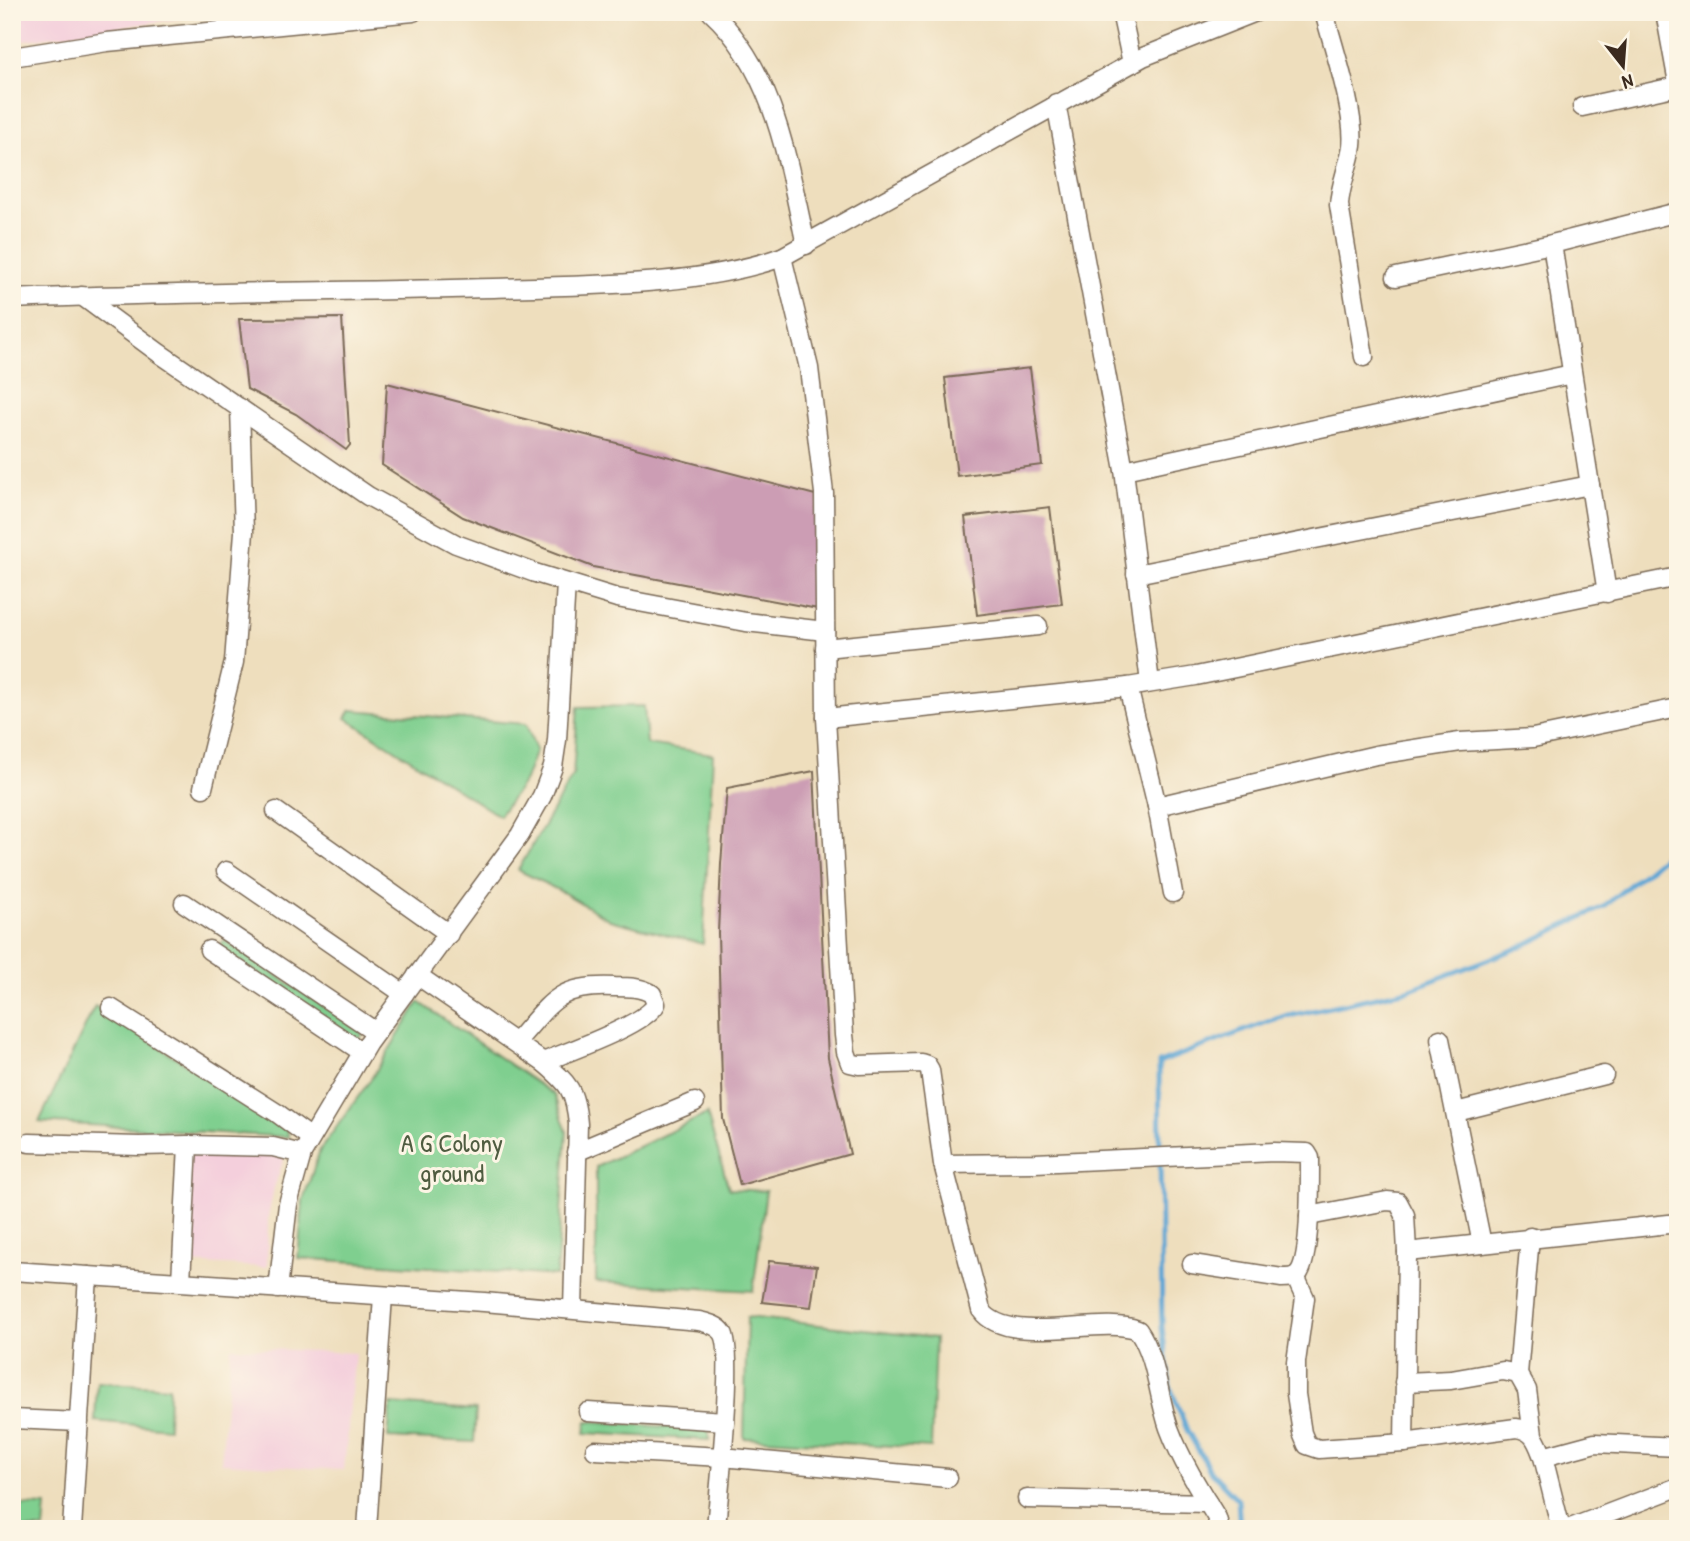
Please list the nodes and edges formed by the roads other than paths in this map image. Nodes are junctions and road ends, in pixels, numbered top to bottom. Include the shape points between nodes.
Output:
1 (413, 12) edge
2 (711, 12) edge
3 (1121, 12) edge
4 (1256, 12) edge
5 (1324, 12) edge
6 (1665, 12) edge
7 (12, 57) edge
8 (1132, 63) junction
9 (1678, 84) edge
10 (1056, 103) junction
11 (1582, 107) dead end
12 (1678, 212) edge
13 (806, 244) junction
14 (1552, 244) junction
15 (782, 257) junction
16 (1396, 277) dead end
17 (82, 296) junction
18 (12, 299) edge
19 (1364, 357) dead end
20 (1572, 374) junction
21 (240, 408) junction
22 (1124, 470) junction
23 (1590, 485) junction
24 (1136, 574) junction
25 (1678, 578) edge
26 (566, 583) junction
27 (1607, 593) junction
28 (1038, 626) dead end
29 (825, 640) junction
30 (1150, 683) junction
31 (1128, 687) junction
32 (1678, 708) edge
33 (826, 718) junction
34 (203, 788) dead end
35 (1157, 806) junction
36 (276, 811) dead end
37 (226, 871) dead end
38 (1174, 893) dead end
39 (184, 903) dead end
40 (449, 934) junction
41 (209, 950) dead end
42 (417, 975) junction
43 (404, 994) junction
44 (111, 1008) dead end
45 (376, 1032) junction
46 (1440, 1038) dead end
47 (516, 1042) junction
48 (362, 1052) junction
49 (543, 1062) junction
50 (1604, 1075) dead end
51 (695, 1102) dead end
52 (1457, 1112) junction
53 (29, 1143) dead end
54 (188, 1145) junction
55 (306, 1146) junction
56 (576, 1152) junction
57 (943, 1164) junction
58 (1309, 1216) junction
59 (1678, 1223) edge
60 (1530, 1237) junction
61 (1482, 1244) junction
62 (1407, 1252) junction
63 (1192, 1264) dead end
64 (12, 1271) edge
65 (88, 1276) junction
66 (1295, 1276) junction
67 (181, 1282) junction
68 (278, 1289) junction
69 (383, 1296) junction
70 (573, 1309) junction
71 (1518, 1374) junction
72 (1404, 1382) junction
73 (588, 1412) dead end
74 (12, 1419) edge
75 (724, 1421) junction
76 (79, 1422) junction
77 (1533, 1435) junction
78 (1404, 1443) junction
79 (1678, 1447) edge
80 (595, 1450) dead end
81 (722, 1457) junction
82 (1542, 1457) junction
83 (948, 1478) dead end
84 (1678, 1487) edge
85 (1027, 1499) dead end
86 (1208, 1503) junction
87 (72, 1529) edge
88 (367, 1529) edge
89 (716, 1529) edge
90 (1220, 1529) edge
91 (1561, 1529) edge
92 (1568, 1529) edge

1 - 7 street via 107,42
2 - 13 street via 747,54 769,102
3 - 8 street
4 - 8 street
5 - 19 street via 1352,126 1339,205
6 - 9 street
8 - 10 street
9 - 11 street
10 - 13 street
10 - 22 street
12 - 14 street
13 - 15 street
14 - 16 street
14 - 20 street
15 - 17 street via 716,274 597,284
15 - 29 street via 809,368 817,429 824,493
17 - 18 street
17 - 21 street
20 - 22 street
20 - 23 street
21 - 26 street via 368,496 456,544
21 - 34 street via 244,532 234,662
22 - 24 street
23 - 24 street
23 - 27 street
24 - 30 street
25 - 27 street
26 - 29 street via 617,598
26 - 40 street via 553,767 520,835
27 - 30 street
28 - 29 street
29 - 33 street
30 - 31 street
31 - 33 street
31 - 35 street
32 - 35 street via 1533,738 1460,742 1376,755
33 - 57 street via 848,1059 853,1065 927,1065
35 - 38 street
36 - 40 street
37 - 43 street
39 - 45 street
40 - 42 street
41 - 48 street
42 - 43 street
42 - 47 street
43 - 45 street
44 - 55 street via 277,1113
45 - 48 street
46 - 52 street
47 - 49 street
47 - 49 street via 551,1003 576,988 624,987 652,994 654,1009 631,1024
48 - 55 street
49 - 56 street via 576,1099
50 - 52 street
51 - 56 street
52 - 61 street
53 - 54 street
54 - 55 street
54 - 67 street
55 - 68 street via 288,1204
56 - 70 street
57 - 58 street via 1307,1153
57 - 86 street via 986,1318 1018,1328 1138,1330 1168,1426
58 - 62 street via 1393,1201 1403,1209
58 - 66 street via 1301,1267
59 - 60 street
60 - 61 street
60 - 71 street
61 - 62 street
62 - 72 street
63 - 66 street
64 - 65 street
65 - 67 street
65 - 76 street
66 - 78 street via 1305,1298 1296,1394 1307,1445 1319,1449
67 - 68 street
68 - 69 street
69 - 70 street
69 - 88 street
70 - 75 street via 699,1321 717,1327 727,1347
71 - 72 street via 1503,1371
71 - 77 street via 1527,1390
72 - 78 street
73 - 75 street
74 - 76 street
75 - 81 street
76 - 87 street
77 - 78 street via 1516,1428
77 - 82 street
79 - 82 street via 1595,1443
80 - 81 street
81 - 83 street
81 - 89 street
82 - 91 street
84 - 92 street
85 - 86 street
86 - 90 street

